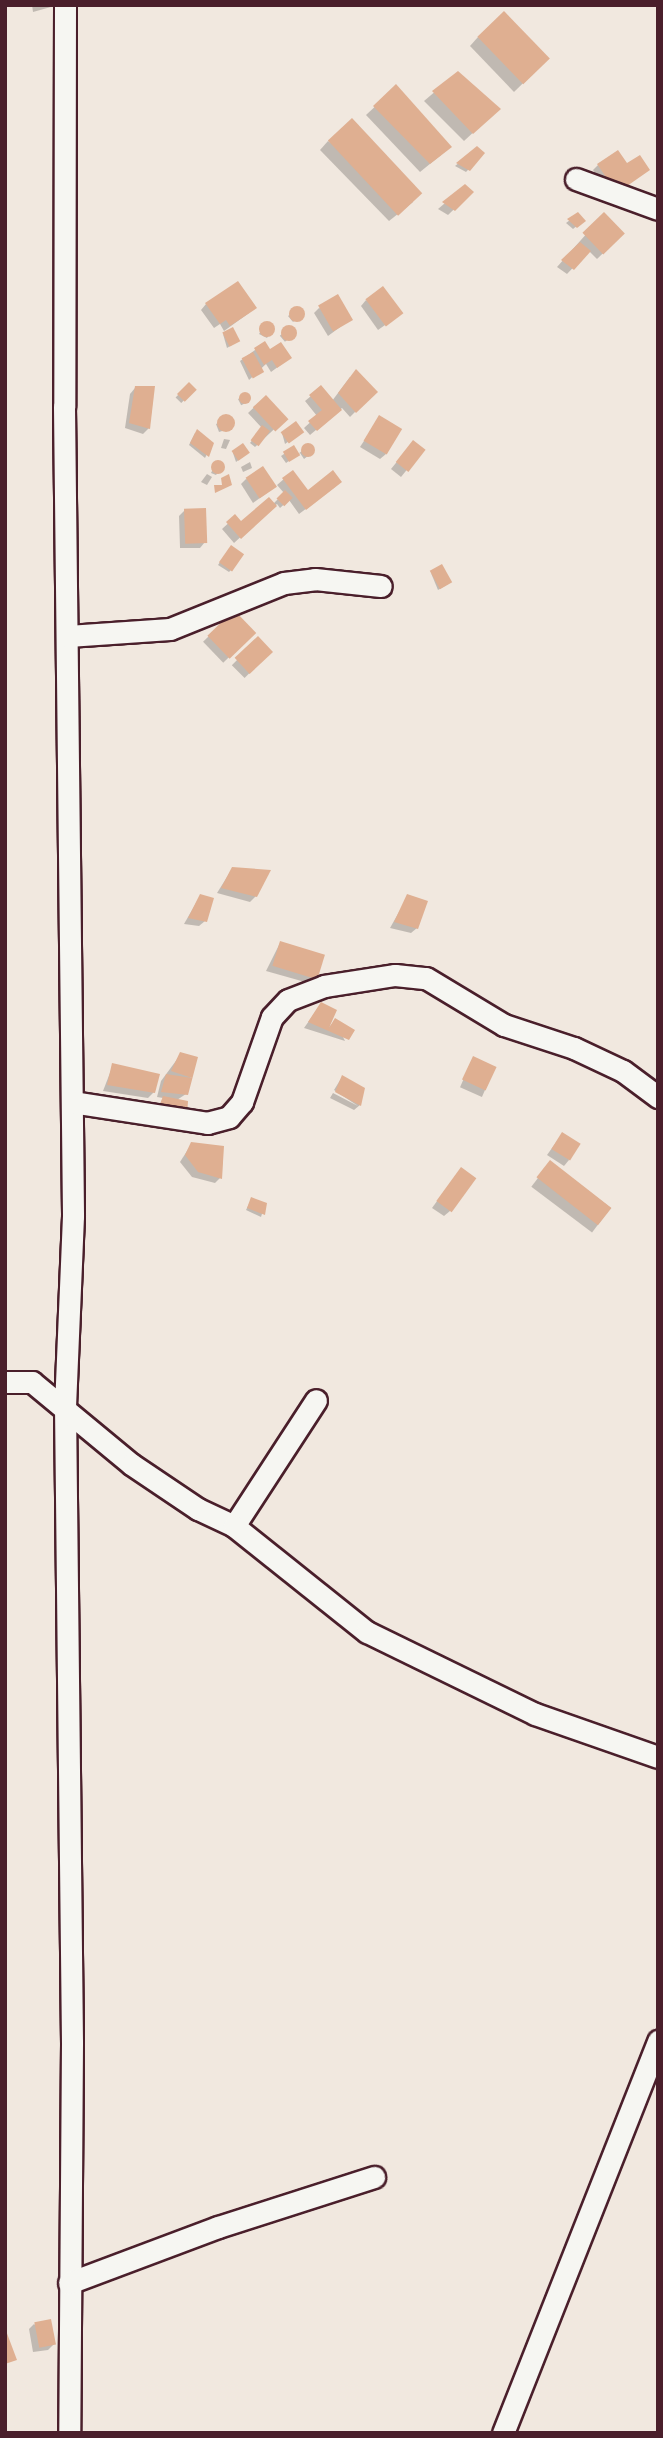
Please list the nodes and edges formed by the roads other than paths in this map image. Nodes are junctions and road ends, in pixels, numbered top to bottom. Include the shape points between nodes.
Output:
1 (65, 5) edge
2 (576, 179) dead end
3 (658, 209) edge
4 (381, 586) dead end
5 (68, 636) junction
6 (658, 1097) edge
7 (72, 1102) junction
8 (5, 1382) edge
9 (316, 1401) dead end
10 (65, 1406) junction
11 (234, 1526) junction
12 (658, 1757) edge
13 (658, 2041) edge
14 (374, 2177) dead end
15 (69, 2283) junction
16 (69, 2433) edge
17 (503, 2433) edge

1 - 5 street
2 - 3 street
4 - 5 street via 316,579 284,583 170,629
5 - 7 street
6 - 7 street via 623,1071 574,1048 504,1025 426,978 395,975 324,986 288,1000 272,1017 242,1102 229,1117 207,1123
7 - 10 street via 73,1216
8 - 10 street via 32,1382
9 - 11 street
10 - 11 street via 131,1464 198,1509
10 - 15 street via 72,2043
11 - 12 street via 368,1632 536,1714
13 - 17 street
14 - 15 street via 218,2227
15 - 16 street

